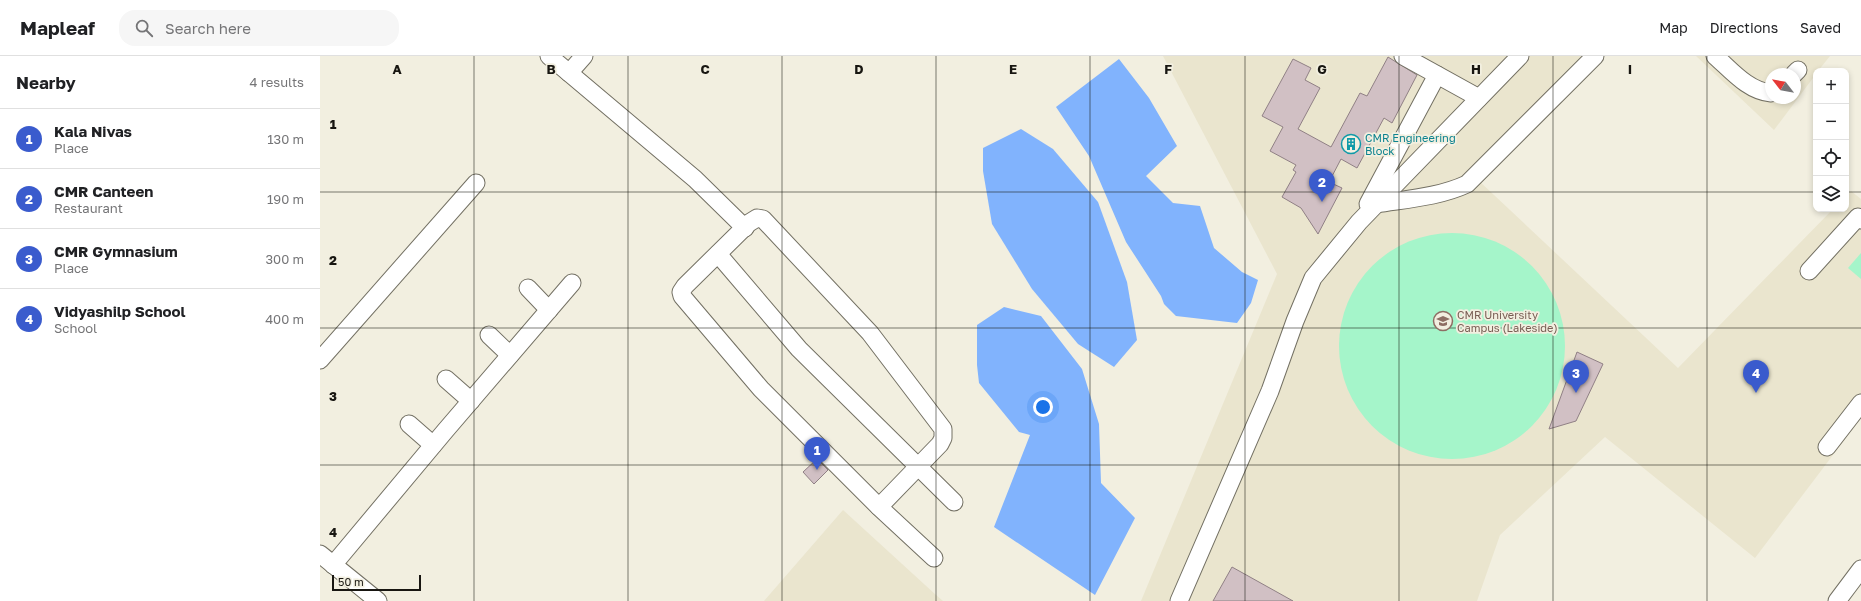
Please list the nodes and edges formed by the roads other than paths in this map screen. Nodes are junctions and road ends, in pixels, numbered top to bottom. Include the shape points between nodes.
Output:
1 (549, 56) edge
2 (584, 56) edge
3 (1403, 56) edge
4 (1520, 56) edge
5 (1595, 56) edge
6 (1715, 56) edge
7 (569, 73) junction
8 (1437, 75) junction
9 (1765, 92) edge
10 (1479, 98) junction
11 (476, 183) dead end
12 (1376, 204) junction
13 (1861, 220) edge
14 (1359, 222) junction
15 (745, 228) junction
16 (718, 254) junction
17 (1809, 271) dead end
18 (572, 283) dead end
19 (528, 288) dead end
20 (549, 310) junction
21 (489, 335) dead end
22 (510, 355) junction
23 (320, 360) edge
24 (446, 379) dead end
25 (471, 401) junction
26 (1861, 403) edge
27 (409, 424) dead end
28 (433, 445) junction
29 (1827, 447) dead end
30 (918, 468) junction
31 (954, 502) dead end
32 (879, 507) junction
33 (320, 554) edge
34 (934, 558) dead end
35 (333, 565) junction
36 (1861, 569) edge
37 (378, 601) edge
38 (1179, 601) edge
39 (1837, 601) edge

1 - 7 street
2 - 7 street
3 - 8 street
4 - 10 street
5 - 12 street via 1467,184 1430,196
6 - 9 street via 1753,88
7 - 15 street via 695,179
8 - 10 street
8 - 14 street
10 - 12 street
11 - 23 street
12 - 14 street
13 - 17 street via 1858,217
14 - 38 street via 1320,268 1305,294 1270,391
15 - 16 street
15 - 30 street via 757,218 763,219 870,333 943,429 940,444
16 - 30 street via 799,349
16 - 32 street via 685,286 681,292 682,296 761,389
18 - 20 street
19 - 20 street
20 - 22 street
21 - 22 street
22 - 25 street
24 - 25 street
25 - 28 street
26 - 29 street
27 - 28 street
28 - 35 street
30 - 31 street
30 - 32 street
32 - 34 street
33 - 35 street
35 - 37 street
36 - 39 street

